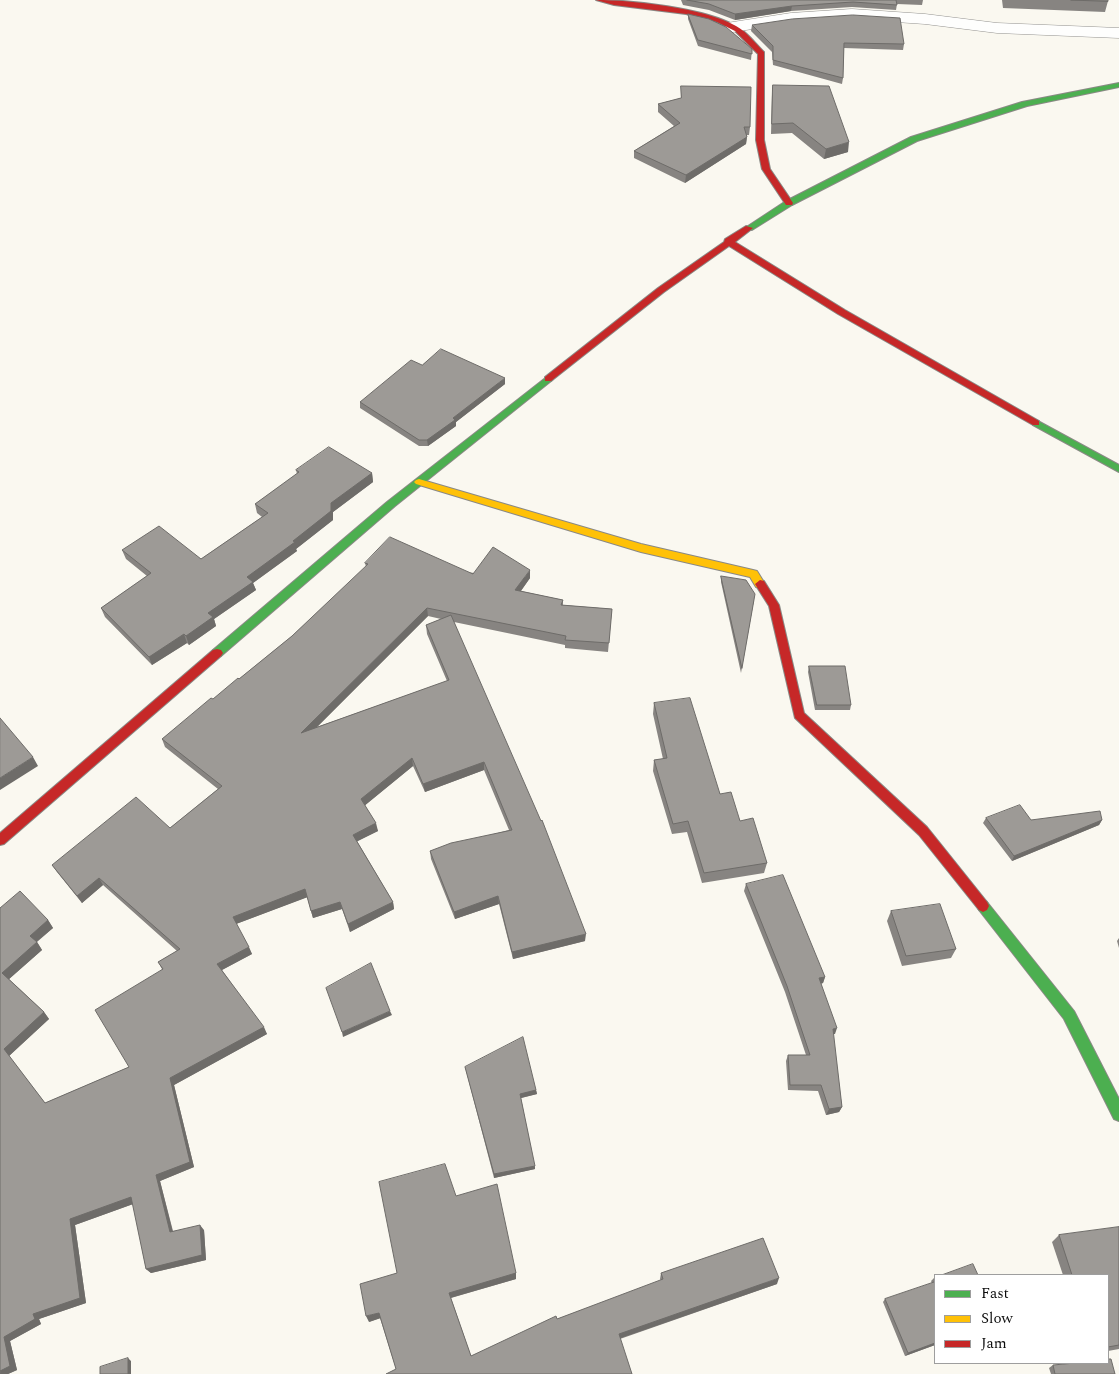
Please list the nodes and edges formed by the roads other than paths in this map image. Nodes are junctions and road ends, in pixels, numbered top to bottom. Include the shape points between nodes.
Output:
1 (599, 0) edge
2 (732, 27) junction
3 (1119, 33) edge
4 (1119, 85) edge
5 (788, 203) junction
6 (728, 241) junction
7 (1119, 469) edge
8 (419, 482) junction
9 (0, 840) edge
10 (1119, 1114) edge

1 - 2 street via 689,14
2 - 3 street via 791,18 852,14 997,28
2 - 5 street via 762,53 760,140 766,169
4 - 5 street via 1025,104 914,138
5 - 6 street
6 - 7 street via 778,275 891,342
6 - 8 street via 661,290
8 - 9 street
8 - 10 street via 642,548 753,574 774,605 799,714 929,839 1069,1015

